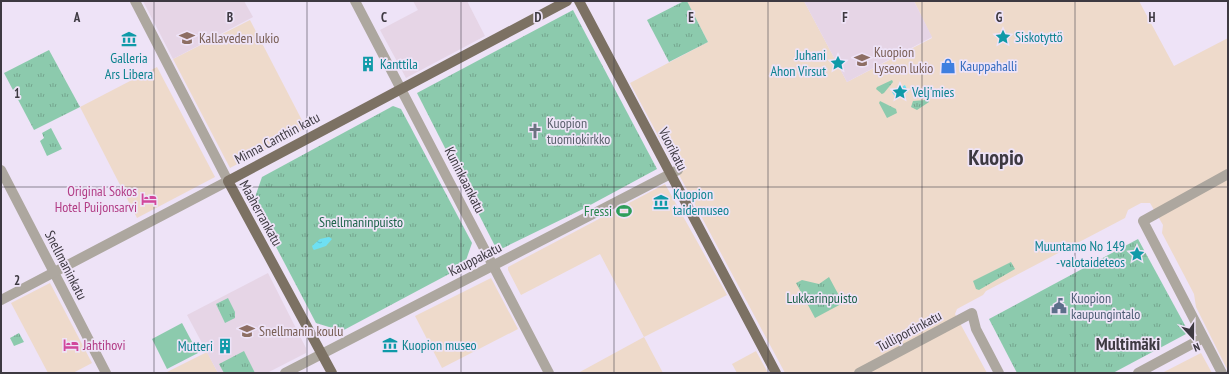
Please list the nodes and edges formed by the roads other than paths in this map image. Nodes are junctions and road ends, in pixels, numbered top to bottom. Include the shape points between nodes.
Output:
1 (135, 1) edge
2 (355, 1) edge
3 (567, 1) edge
4 (579, 1) edge
5 (401, 89) junction
6 (1, 170) edge
7 (674, 172) junction
8 (1228, 174) edge
9 (228, 181) junction
10 (493, 265) junction
11 (54, 273) junction
12 (1, 300) edge
13 (1203, 338) junction
14 (322, 354) junction
15 (106, 373) edge
16 (285, 373) edge
17 (332, 373) edge
18 (549, 373) edge
19 (776, 373) edge
20 (859, 373) edge
21 (999, 373) edge
22 (1138, 373) edge
23 (1222, 373) edge

1 - 9 street, Maaherrankatu
2 - 5 street, Kuninkaankatu
3 - 5 main road, Minna Canthin katu
4 - 7 main road, Vuorikatu
5 - 9 main road, Minna Canthin katu
5 - 10 street, Kuninkaankatu
6 - 11 street, Snellmaninkatu
7 - 10 street, Kauppakatu
7 - 19 main road, Vuorikatu
8 - 13 street via 1143,221
9 - 11 street, Minna Canthin katu
9 - 14 main road, Maaherrankatu
10 - 14 street, Kauppakatu
10 - 18 street, Kuninkaankatu
11 - 12 street, Minna Canthin katu
11 - 15 street, Snellmaninkatu
13 - 22 street
13 - 23 street
14 - 16 street, Kauppakatu
14 - 17 main road, Maaherrankatu
20 - 21 street, Tulliportinkatu via 972,313 976,329

